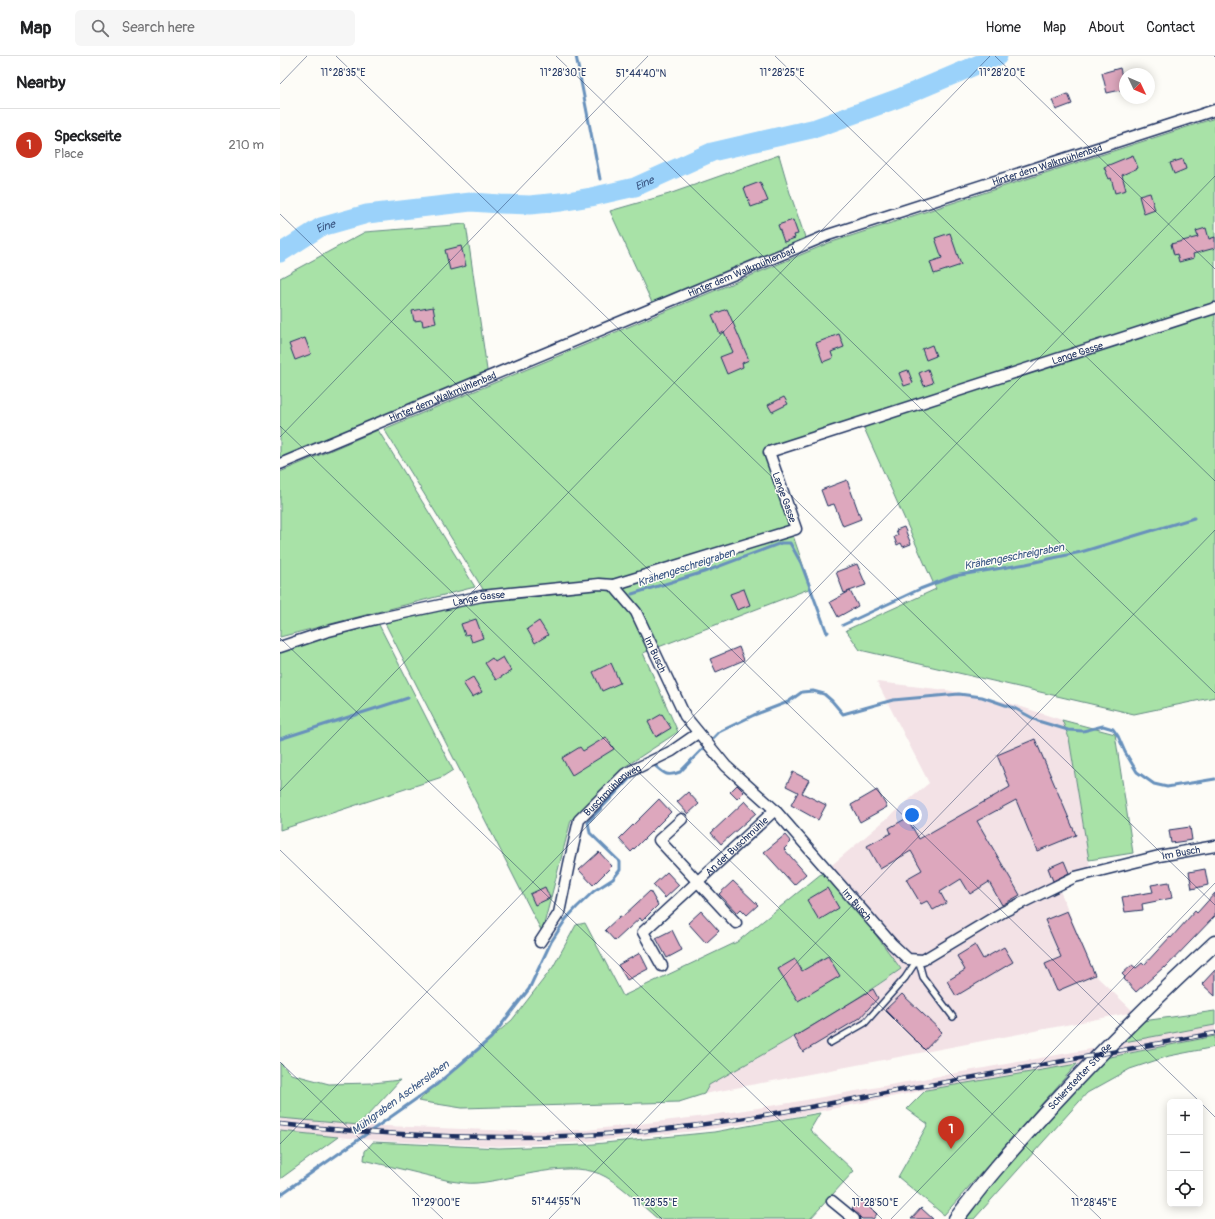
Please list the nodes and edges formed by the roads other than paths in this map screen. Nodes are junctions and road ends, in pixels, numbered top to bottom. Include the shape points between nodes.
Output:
1 (1215, 110) edge
2 (1215, 308) edge
3 (280, 464) edge
4 (613, 585) junction
5 (280, 646) edge
6 (703, 739) junction
7 (775, 810) junction
8 (682, 819) dead end
9 (1215, 846) edge
10 (697, 881) junction
11 (736, 923) dead end
12 (540, 942) dead end
13 (1215, 943) edge
14 (918, 959) junction
15 (662, 966) dead end
16 (953, 1017) dead end
17 (830, 1043) dead end
18 (832, 1201) dead end
19 (854, 1219) edge
20 (956, 1219) edge

1 - 3 street, Hinter dem Walkmühlenbad via 828,235
2 - 4 street, Lange Gasse via 769,452 796,529
4 - 5 street, Lange Gasse via 598,584 482,596 376,619
4 - 6 street, Im Busch via 636,612 685,716
6 - 7 street, Im Busch via 726,766
6 - 12 street, Buschmühlenweg via 624,774 580,820 559,913
7 - 10 street, An der Buschmühle
7 - 14 street, Im Busch via 892,944 908,959
8 - 10 street, An der Buschmühle via 659,840
9 - 14 street, Im Busch via 1159,856 1075,877 1003,912 923,960
10 - 11 street, An der Buschmühle
10 - 15 street, An der Buschmühle via 643,932
13 - 20 street, Schierstedter Straße via 1067,1088
14 - 16 lane via 923,977
14 - 17 lane via 905,978 865,1023
18 - 19 street

